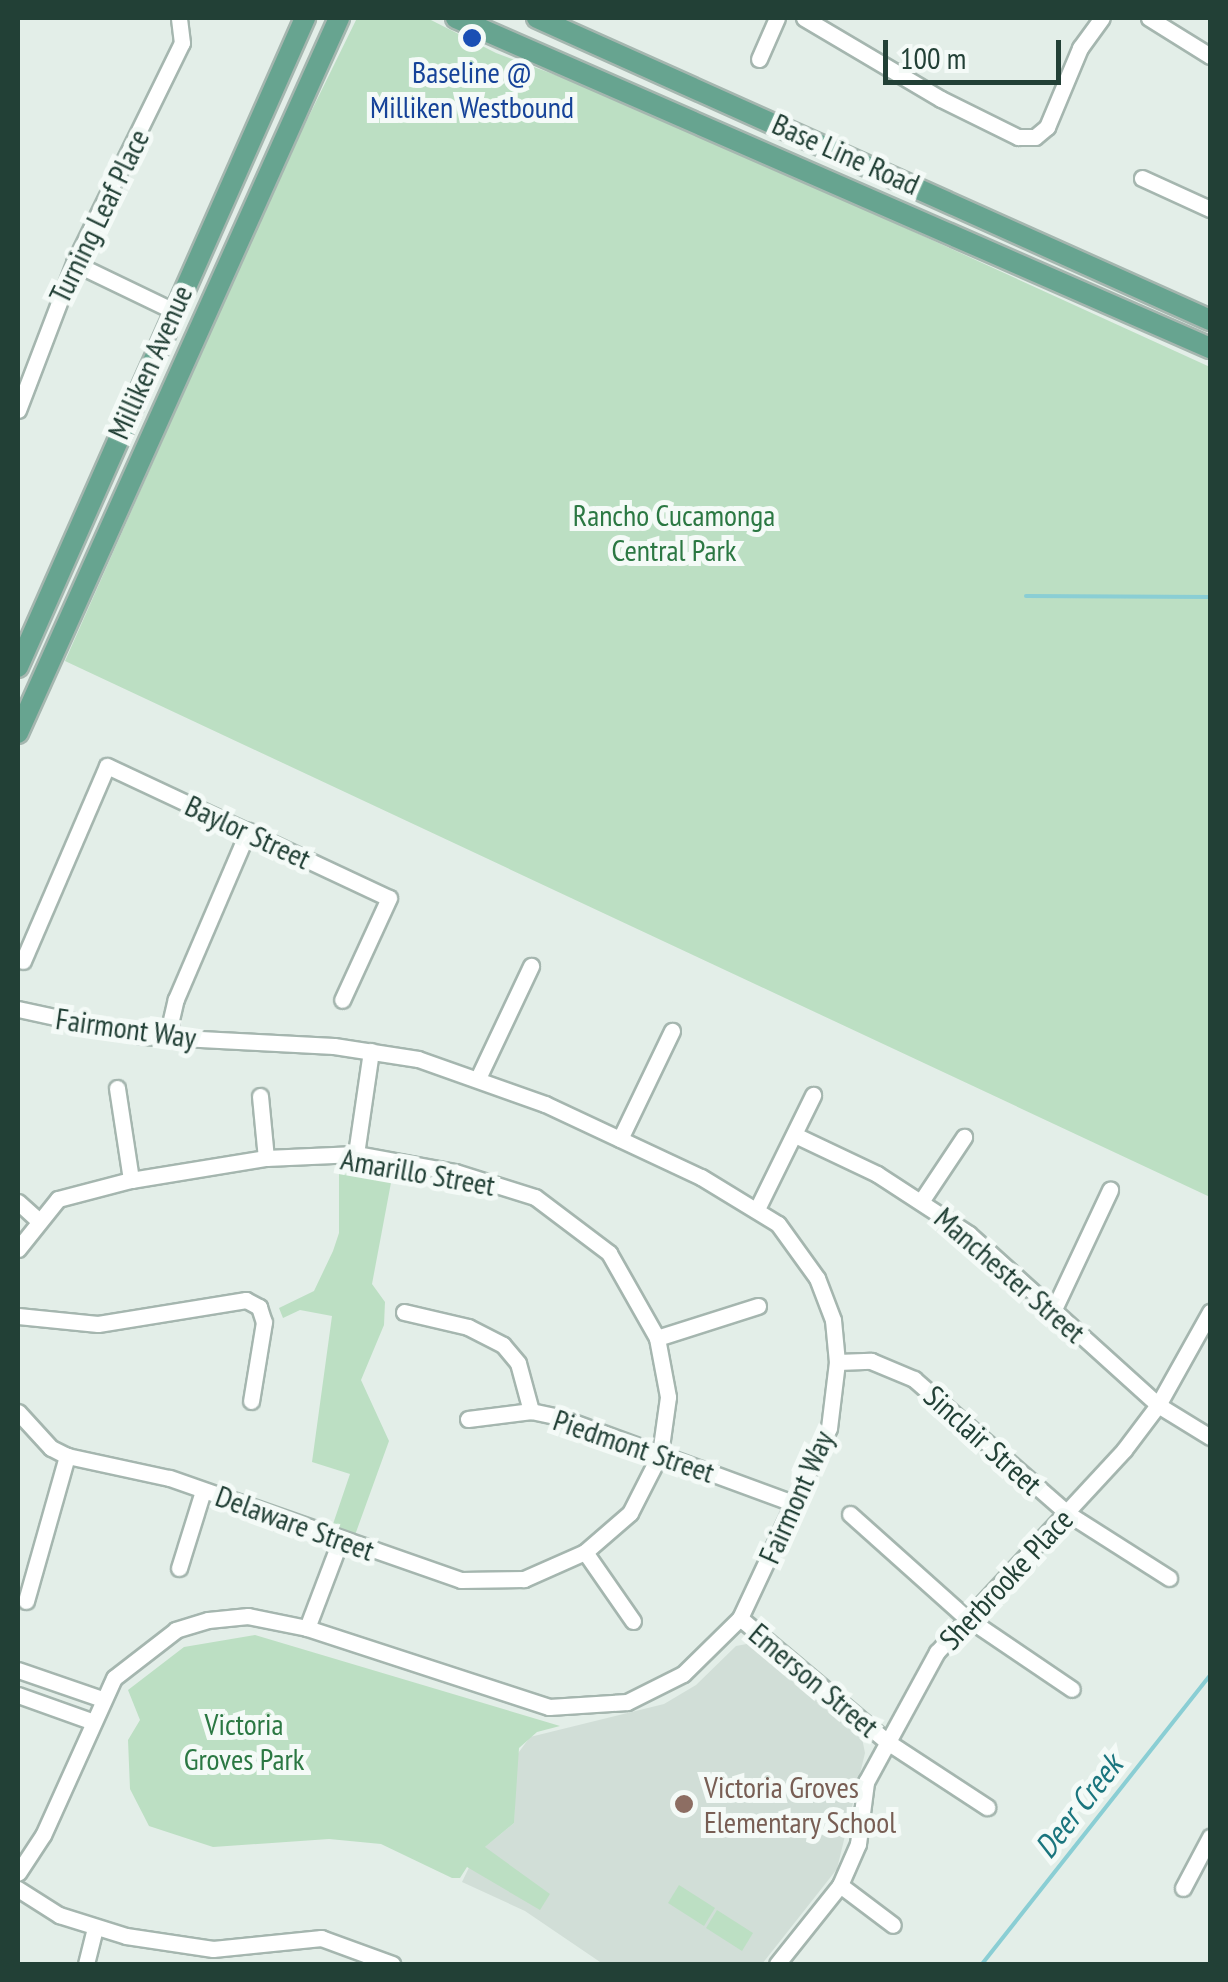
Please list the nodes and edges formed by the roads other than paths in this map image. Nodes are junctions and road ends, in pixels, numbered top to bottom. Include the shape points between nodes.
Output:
1 (306, 18) edge
2 (340, 18) edge
3 (456, 18) edge
4 (537, 18) edge
5 (777, 18) edge
6 (804, 18) edge
7 (1102, 18) edge
8 (1149, 18) edge
9 (181, 21) edge
10 (1210, 56) edge
11 (759, 59) dead end
12 (1142, 178) dead end
13 (1210, 210) edge
14 (74, 262) junction
15 (176, 312) junction
16 (1210, 320) edge
17 (1210, 348) edge
18 (18, 410) edge
19 (18, 668) edge
20 (18, 733) edge
21 (248, 831) junction
22 (23, 961) dead end
23 (531, 966) dead end
24 (342, 1000) dead end
25 (18, 1009) edge
26 (672, 1031) dead end
27 (167, 1038) junction
28 (370, 1051) junction
29 (479, 1076) junction
30 (116, 1088) dead end
31 (812, 1095) dead end
32 (260, 1096) dead end
33 (795, 1135) junction
34 (964, 1137) dead end
35 (620, 1139) junction
36 (356, 1154) junction
37 (266, 1158) junction
38 (131, 1180) junction
39 (1110, 1190) dead end
40 (922, 1200) junction
41 (18, 1202) edge
42 (758, 1207) junction
43 (36, 1218) junction
44 (18, 1249) edge
45 (758, 1306) dead end
46 (1054, 1308) junction
47 (404, 1312) dead end
48 (1210, 1312) edge
49 (18, 1316) edge
50 (657, 1338) junction
51 (837, 1362) junction
52 (251, 1401) dead end
53 (1158, 1405) junction
54 (531, 1411) junction
55 (18, 1415) edge
56 (468, 1420) dead end
57 (1210, 1437) edge
58 (660, 1454) junction
59 (68, 1456) junction
60 (202, 1490) junction
61 (796, 1504) junction
62 (1067, 1513) junction
63 (850, 1514) dead end
64 (340, 1541) junction
65 (585, 1552) junction
66 (179, 1568) dead end
67 (1169, 1578) dead end
68 (26, 1602) dead end
69 (964, 1616) junction
70 (740, 1618) junction
71 (633, 1621) dead end
72 (307, 1628) junction
73 (18, 1670) edge
74 (1072, 1689) dead end
75 (18, 1695) edge
76 (102, 1699) junction
77 (91, 1720) junction
78 (886, 1741) junction
79 (986, 1807) dead end
80 (1210, 1838) edge
81 (18, 1873) edge
82 (840, 1885) junction
83 (1183, 1888) dead end
84 (18, 1889) edge
85 (892, 1925) dead end
86 (95, 1928) junction
87 (86, 1964) edge
88 (392, 1964) edge
89 (777, 1964) edge

1 - 15 main road, Milliken Avenue
2 - 20 main road, Milliken Avenue
3 - 17 main road, Base Line Road
4 - 16 main road, Base Line Road
5 - 11 street
6 - 7 street via 1018,137 1035,137 1047,127 1080,48
8 - 10 street
9 - 14 street, Turning Leaf Place via 182,43
12 - 13 street
14 - 15 street
14 - 18 street, Turning Leaf Place
15 - 19 main road, Milliken Avenue
21 - 22 street, Baylor Street via 107,766
21 - 24 street, Baylor Street via 389,898
21 - 27 street via 176,999
23 - 29 street
25 - 27 street, Fairmont Way via 86,1029
26 - 35 street
27 - 28 street, Fairmont Way
28 - 29 street, Fairmont Way
28 - 36 street
29 - 35 street, Fairmont Way
30 - 38 street
31 - 33 street
32 - 37 street
33 - 40 street, Manchester Street
33 - 42 street
34 - 40 street
35 - 42 street, Fairmont Way
36 - 37 street, Amarillo Street
36 - 50 street, Amarillo Street via 469,1176 563,1213 609,1253
37 - 38 street, Amarillo Street
38 - 43 street, Amarillo Street via 58,1199
39 - 46 street
40 - 46 street, Manchester Street
41 - 43 street
42 - 51 street, Fairmont Way via 796,1242 817,1278 833,1320
43 - 44 street, Amarillo Street
45 - 50 street
46 - 53 street, Manchester Street
47 - 54 street via 468,1327 503,1345 518,1364
48 - 53 street, Sherbrooke Place
49 - 52 street via 98,1324 246,1300 264,1322
50 - 58 street, Amarillo Street via 668,1397
51 - 61 street, Fairmont Way via 829,1428
51 - 62 street, Sinclair Street via 871,1361 914,1379
53 - 57 street, Manchester Street
53 - 62 street, Sherbrooke Place
54 - 56 street, Piedmont Street
54 - 58 street, Piedmont Street
55 - 59 street, Delaware Street
58 - 61 street, Piedmont Street
58 - 65 street, Delaware Street via 630,1513
59 - 60 street, Delaware Street
59 - 68 street
60 - 64 street, Delaware Street
60 - 66 street
61 - 70 street, Fairmont Way
62 - 67 street, Sinclair Street
62 - 69 street, Sherbrooke Place
63 - 69 street
64 - 65 street, Delaware Street via 460,1580 524,1579
64 - 72 street
65 - 71 street
69 - 74 street
69 - 78 street, Sherbrooke Place
70 - 72 street, Fairmont Way via 705,1656 658,1689 627,1702 576,1708 518,1701
70 - 78 street, Emerson Street
72 - 76 street, Fairmont Way via 248,1616 176,1630 138,1656
73 - 76 street
75 - 77 street
76 - 77 street, Fairmont Way
77 - 81 street, Fairmont Way via 42,1835
78 - 79 street, Emerson Street
78 - 82 street, Sherbrooke Place via 866,1782 858,1844
80 - 83 street
82 - 85 street
82 - 89 street, Sherbrooke Place
84 - 86 street
86 - 87 street
86 - 88 street via 213,1949 321,1938

